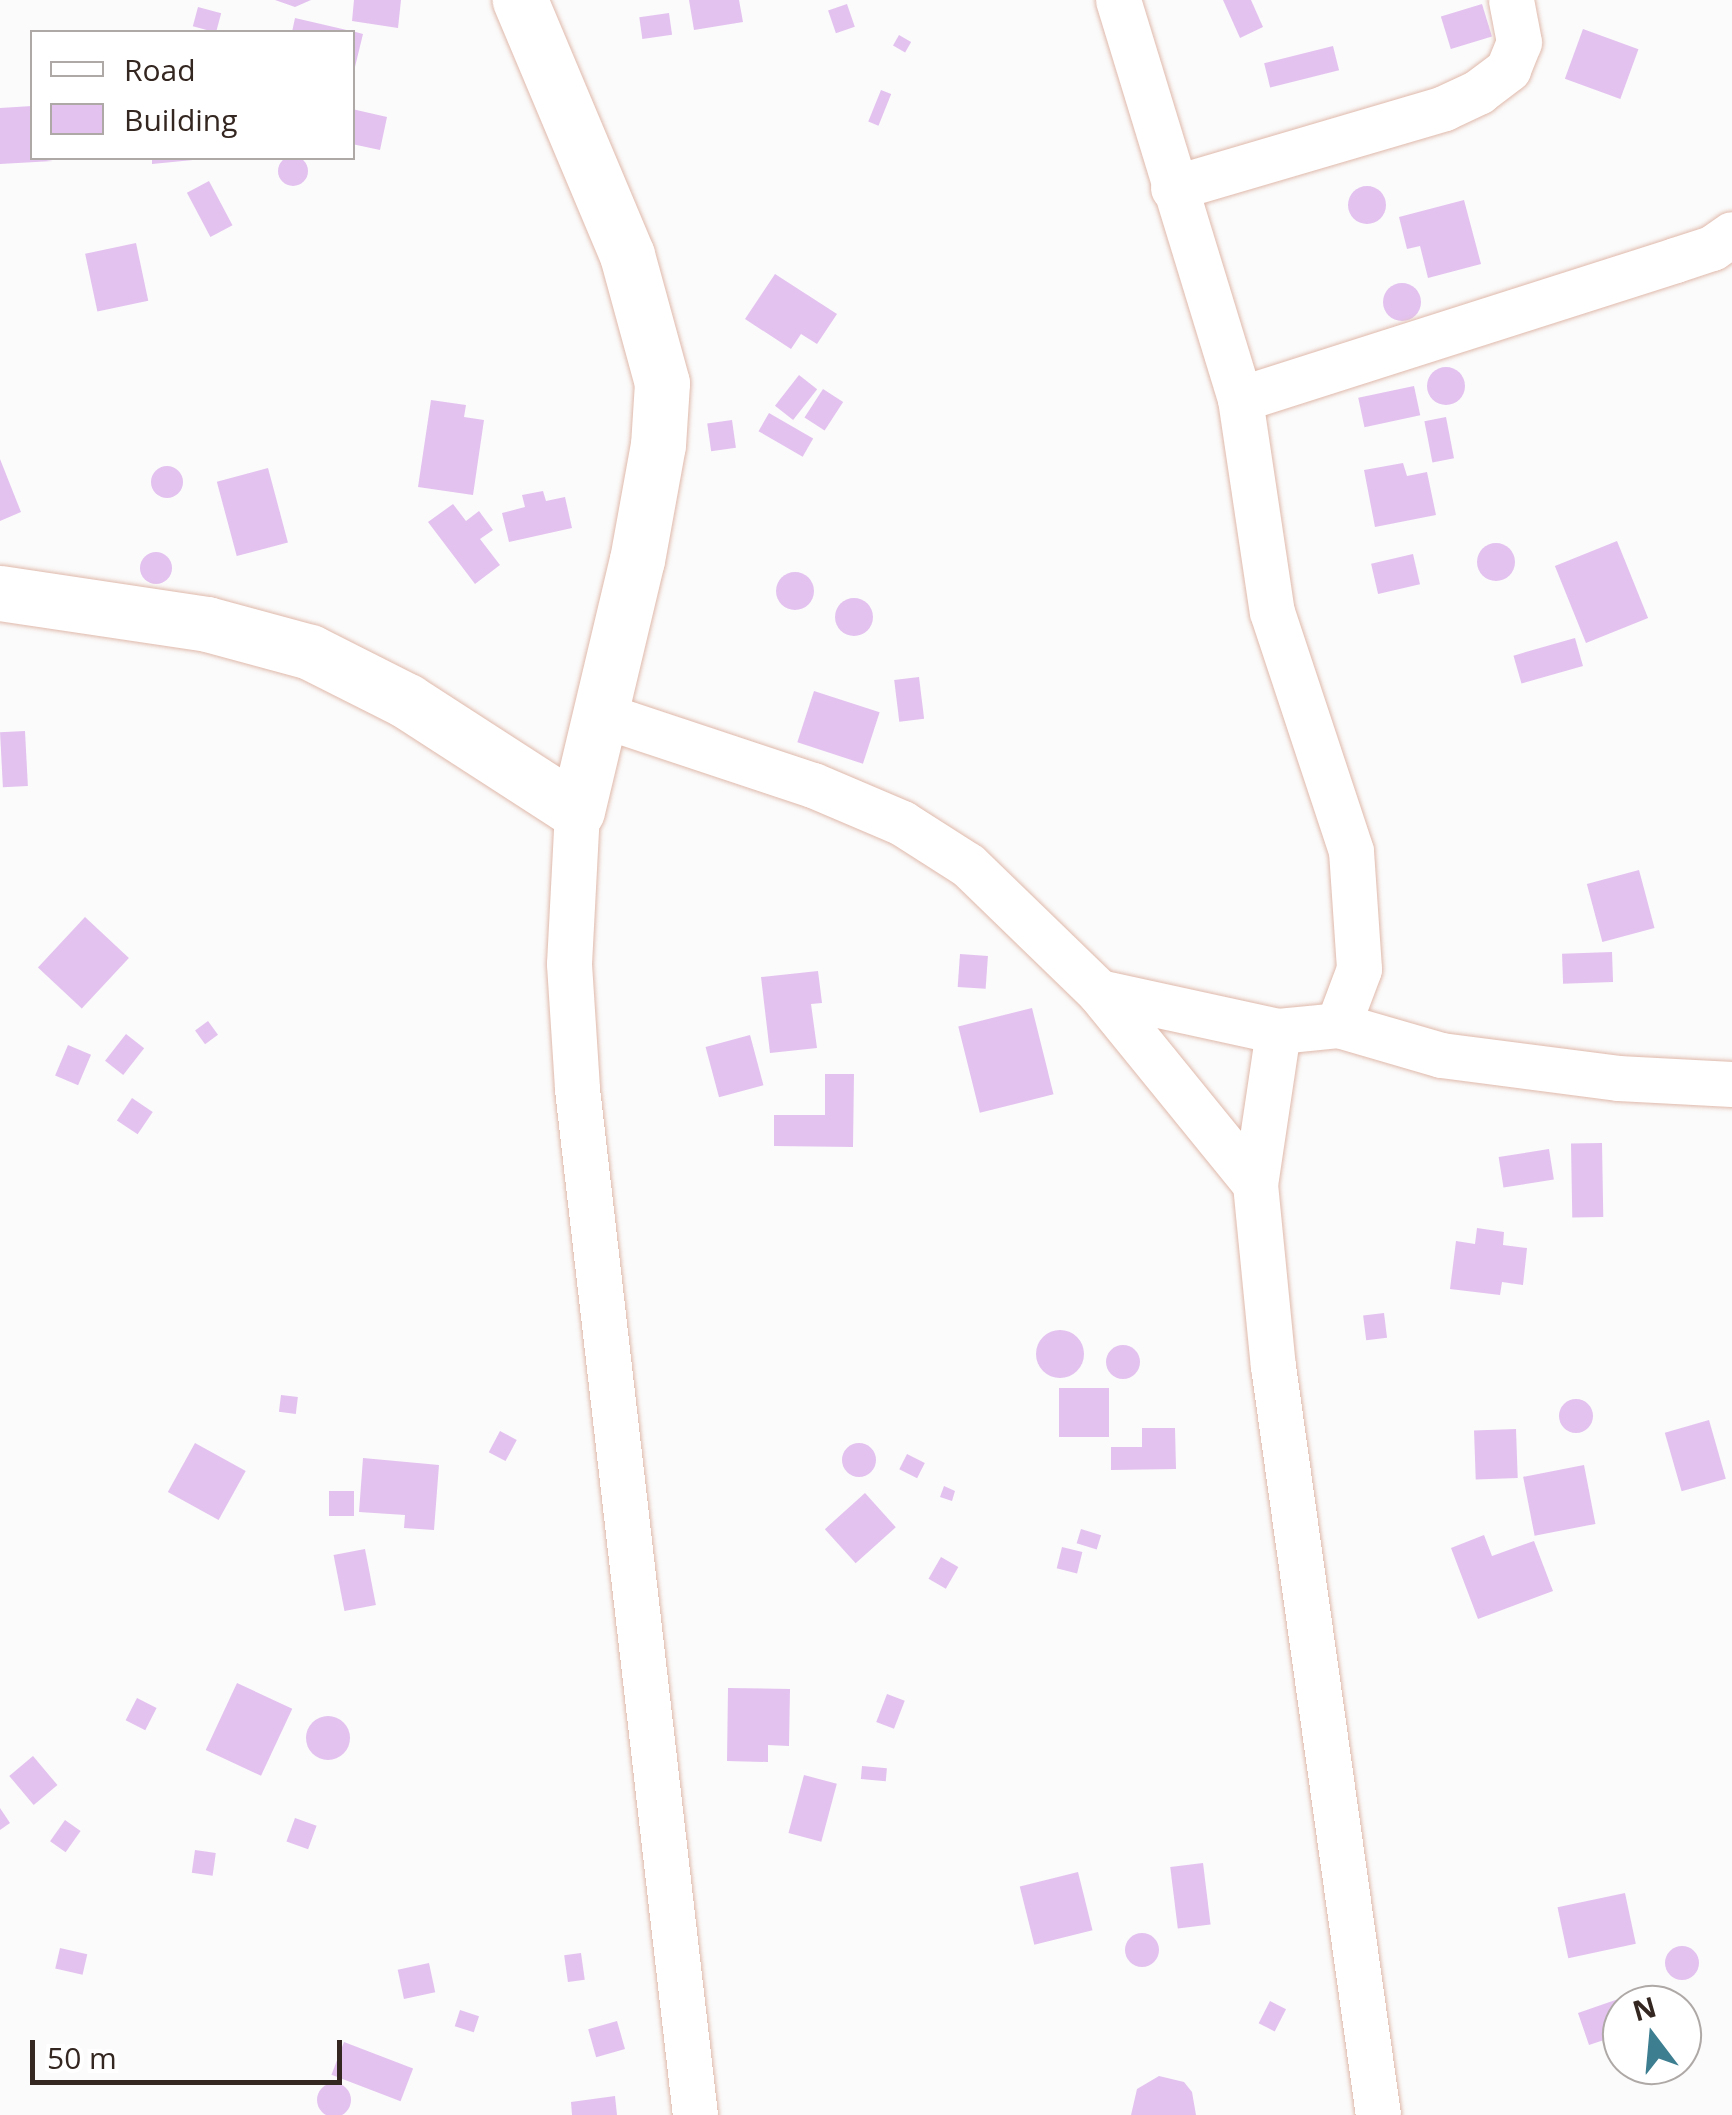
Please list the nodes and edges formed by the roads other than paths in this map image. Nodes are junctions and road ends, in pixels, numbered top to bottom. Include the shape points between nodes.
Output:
1 (520, 0) edge
2 (1118, 0) edge
3 (1511, 0) edge
4 (1173, 188) junction
5 (1732, 234) edge
6 (1240, 400) junction
7 (0, 593) edge
8 (602, 715) junction
9 (577, 811) junction
10 (1099, 992) junction
11 (1338, 1025) junction
12 (1278, 1031) junction
13 (1732, 1084) edge
14 (1255, 1184) junction
15 (695, 2115) edge
16 (1378, 2115) edge

1 - 8 street via 626,254 662,383 658,445
2 - 4 street
3 - 4 street via 1519,42 1508,70 1478,92 1444,108
4 - 6 street
5 - 6 street via 1712,248
6 - 11 street via 1272,612 1356,878 1359,969
7 - 9 street via 207,624 310,652 408,701
8 - 9 street
8 - 10 street via 813,785 902,824 968,865
9 - 15 street via 568,964 577,1088
10 - 12 street
10 - 14 street
11 - 12 street
11 - 13 street via 1441,1054 1618,1078
12 - 14 street
14 - 16 street via 1272,1366

